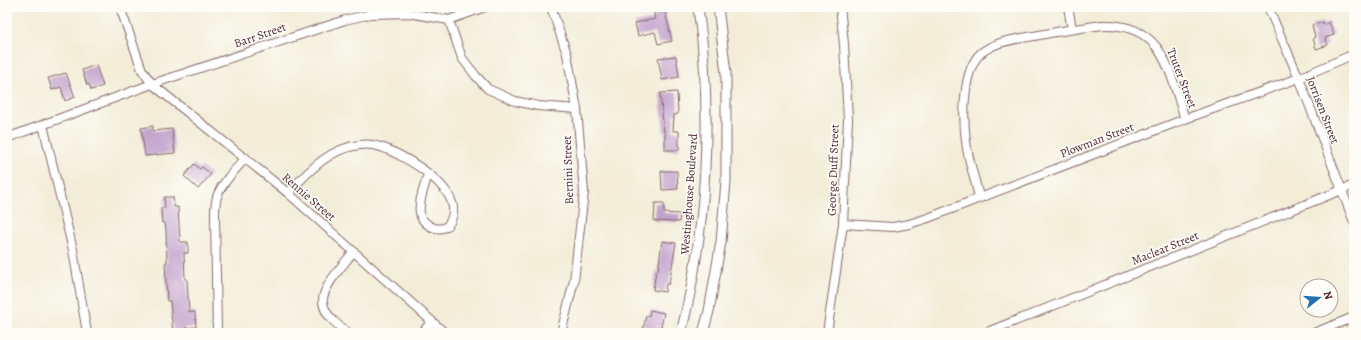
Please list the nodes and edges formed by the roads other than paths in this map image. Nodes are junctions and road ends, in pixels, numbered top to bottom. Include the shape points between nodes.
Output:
1 (120, 7) edge
2 (485, 7) edge
3 (552, 7) edge
4 (698, 7) edge
5 (718, 7) edge
6 (840, 7) edge
7 (1068, 7) edge
8 (1268, 7) edge
9 (449, 20) junction
10 (1072, 29) junction
11 (1354, 54) edge
12 (1299, 78) junction
13 (152, 84) junction
14 (577, 109) junction
15 (1186, 120) junction
16 (43, 125) junction
17 (7, 138) edge
18 (246, 158) junction
19 (428, 174) junction
20 (1354, 185) edge
21 (1341, 190) junction
22 (288, 193) junction
23 (979, 197) junction
24 (1354, 222) edge
25 (843, 224) junction
26 (353, 252) junction
27 (1354, 317) edge
28 (432, 322) junction
29 (86, 333) edge
30 (217, 333) edge
31 (348, 333) edge
32 (422, 333) edge
33 (445, 333) edge
34 (561, 333) edge
35 (681, 333) edge
36 (703, 333) edge
37 (827, 333) edge
38 (985, 333) edge
39 (1314, 333) edge

1 - 13 street, Rennie Street via 142,70
2 - 9 street, Barr Street
3 - 14 street, Bernini Street via 567,54
4 - 35 street, Westinghouse Boulevard via 703,43 706,153 697,252
5 - 36 street via 726,73 726,181 721,242
6 - 25 street, George Duff Street via 848,120
7 - 10 street
8 - 12 street, Jorrisen Street
9 - 13 street, Barr Street via 408,13 371,14 345,20
9 - 14 street via 462,58 488,89 515,101 538,106
10 - 15 street, Truter Street via 1115,25 1125,26 1145,35 1159,50 1167,66
10 - 23 street, Truter Street via 1003,42 981,54 974,62 968,80 964,112 966,142
11 - 12 street, Plowman Street
12 - 15 street, Plowman Street
12 - 21 street, Jorrisen Street
13 - 16 street, Barr Street
13 - 18 street, Rennie Street
14 - 34 street, Bernini Street via 584,192 574,280
15 - 23 street, Plowman Street
16 - 17 street, Barr Street
16 - 29 street via 73,250
18 - 22 street, Rennie Street
18 - 30 street via 224,183 216,203 214,216
19 - 19 street via 449,195 452,203 452,220 445,227 427,225 419,212
19 - 22 street via 412,162 379,146 361,145 343,149 329,156 310,170
20 - 21 street, Maclear Street
21 - 24 street, Jorrisen Street
21 - 38 street, Maclear Street
22 - 26 street, Rennie Street
23 - 25 street, Plowman Street via 909,224
25 - 37 street, George Duff Street
26 - 28 street, Rennie Street
26 - 31 street via 327,288 323,303 329,317
27 - 39 street
28 - 32 street
28 - 33 street, Rennie Street

